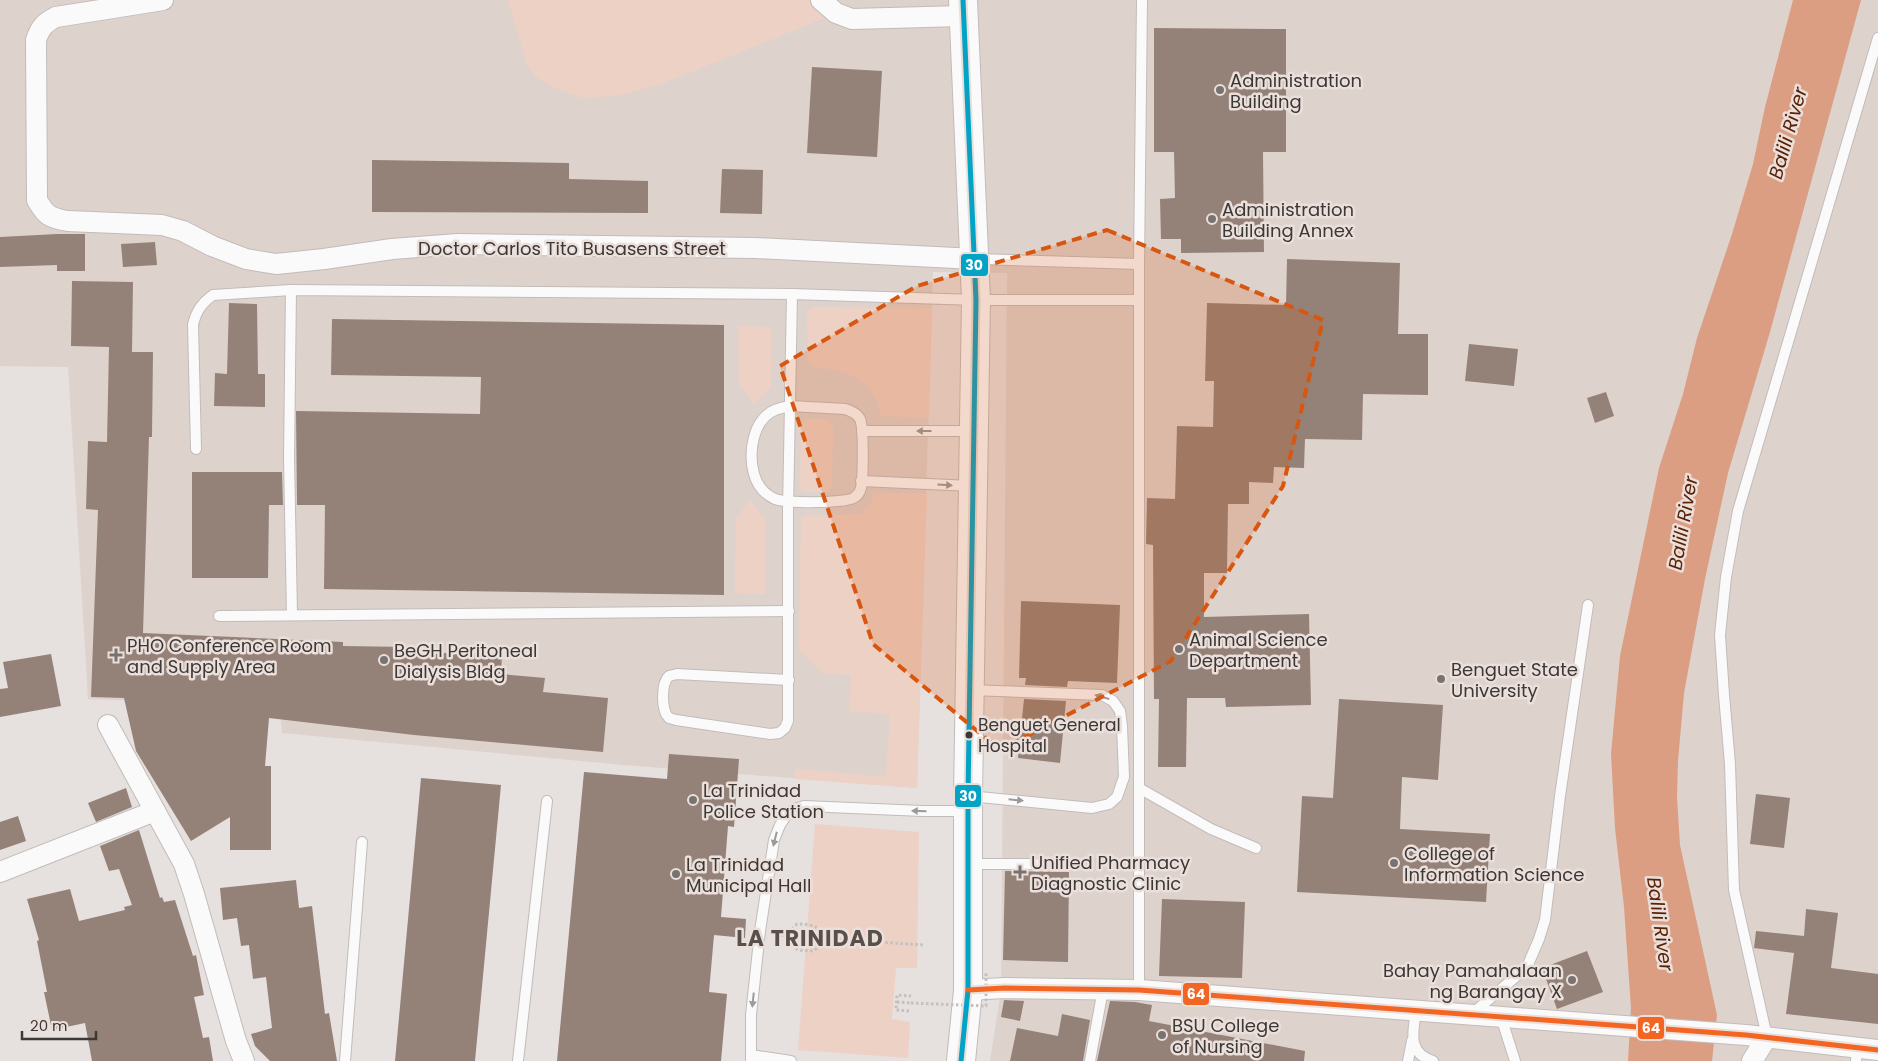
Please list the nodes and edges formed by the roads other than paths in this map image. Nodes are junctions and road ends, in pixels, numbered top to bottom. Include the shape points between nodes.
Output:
1 (163, 0) edge
2 (821, 0) edge
3 (1142, 0) edge
4 (963, 8) edge
5 (1878, 38) edge
6 (975, 259) junction
7 (1139, 264) junction
8 (291, 290) junction
9 (792, 294) junction
10 (976, 300) junction
11 (1139, 300) junction
12 (790, 406) junction
13 (862, 431) junction
14 (973, 431) junction
15 (196, 449) dead end
16 (862, 481) junction
17 (972, 486) junction
18 (788, 502) junction
19 (1588, 605) dead end
20 (788, 611) junction
21 (292, 614) junction
22 (219, 616) dead end
23 (789, 680) junction
24 (970, 690) junction
25 (108, 724) dead end
26 (1139, 788) junction
27 (547, 801) dead end
28 (968, 804) junction
29 (155, 811) junction
30 (362, 842) dead end
31 (1256, 848) dead end
32 (968, 864) junction
33 (1041, 864) dead end
34 (0, 872) edge
35 (977, 981) junction
36 (1103, 989) junction
37 (1138, 990) junction
38 (1416, 1011) junction
39 (1470, 1016) junction
40 (1501, 1017) junction
41 (1767, 1037) junction
42 (1412, 1042) junction
43 (1878, 1050) edge
44 (1857, 1054) edge
45 (751, 1058) edge
46 (244, 1061) edge
47 (345, 1061) edge
48 (518, 1061) edge
49 (791, 1061) edge
50 (961, 1061) edge
51 (1090, 1061) edge
52 (1408, 1061) edge
53 (1434, 1061) edge
54 (1516, 1061) edge
55 (1752, 1061) edge

1 - 6 street, Doctor Carlos Tito Busasens Street via 56,17 40,29 36,40 37,200 44,212 54,218 162,225 246,259 276,264 458,244 756,248
2 - 4 street via 836,13 852,18
3 - 7 lane
4 - 6 highway
5 - 41 lane via 1738,511 1725,587 1720,635 1730,764 1734,890
6 - 7 lane
6 - 10 highway
7 - 11 lane
8 - 9 lane
8 - 15 lane via 213,294 196,312 193,324
8 - 21 lane via 289,458
9 - 10 lane
9 - 12 lane
10 - 11 lane
10 - 14 highway
11 - 26 lane
12 - 13 lane via 851,410 860,419
12 - 18 lane
12 - 18 lane via 766,415 755,433 752,448 753,472 758,486 775,499
14 -> 13 lane
13 - 16 lane
14 - 17 highway
16 -> 17 lane
16 - 18 lane via 860,492 852,500
17 - 24 highway
18 - 20 lane
19 - 39 lane via 1545,920 1527,968
20 - 21 lane
20 - 23 lane
21 - 22 lane
23 - 23 lane via 788,721 779,733 676,720 669,718 664,709 664,683 669,676 677,674
24 - 28 highway
28 -> 24 lane via 1092,808 1109,804 1117,797 1124,777 1120,711 1113,701 1102,695
25 - 29 street
26 - 31 lane via 1211,829
26 - 37 lane
27 - 48 lane
28 - 32 highway
28 -> 45 lane via 923,811 804,806 787,814 774,840 760,931 751,1015
29 - 34 street
29 - 46 street via 184,864
30 - 47 lane
32 - 33 lane
32 - 35 highway
35 - 36 street via 1005,988
35 - 50 highway
36 - 37 street
36 - 51 lane
37 - 38 street
38 - 39 street
38 - 42 lane
39 - 40 street
40 - 41 street
40 - 54 lane
41 - 44 street
41 - 55 street
42 - 52 lane
42 - 53 lane via 1424,1056
43 - 44 street
45 - 49 lane

